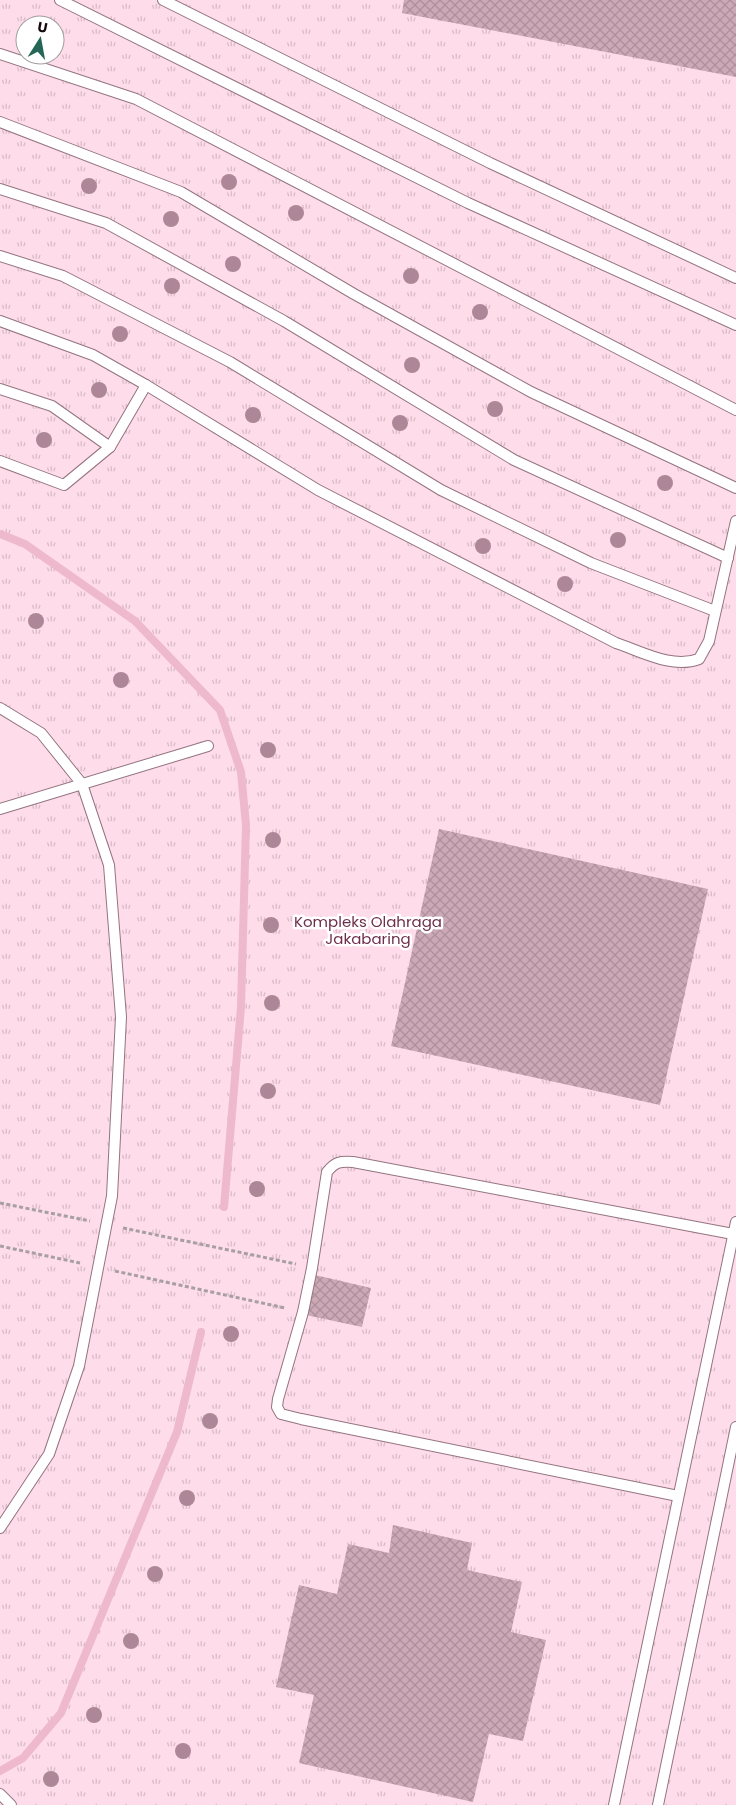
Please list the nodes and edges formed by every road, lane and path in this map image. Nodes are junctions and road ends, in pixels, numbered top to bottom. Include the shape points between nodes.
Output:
1 (60, 0) edge
2 (163, 0) edge
3 (0, 54) edge
4 (0, 122) edge
5 (0, 189) edge
6 (0, 256) edge
7 (736, 278) edge
8 (0, 321) edge
9 (736, 326) edge
10 (146, 385) junction
11 (0, 389) edge
12 (736, 410) edge
13 (110, 447) junction
14 (0, 461) edge
15 (736, 488) edge
16 (736, 520) edge
17 (728, 558) junction
18 (715, 611) junction
19 (0, 708) edge
20 (208, 746) dead end
21 (82, 784) junction
22 (0, 809) edge
23 (0, 1203) edge
24 (736, 1222) edge
25 (107, 1225) junction
26 (733, 1234) junction
27 (0, 1246) edge
28 (98, 1267) junction
29 (312, 1268) junction
30 (304, 1312) junction
31 (736, 1427) edge
32 (678, 1496) junction
33 (0, 1528) edge
34 (1, 1795) edge
35 (12, 1805) edge
36 (614, 1805) edge
37 (658, 1805) edge

1 - 9 lane via 468,203
2 - 7 lane via 490,163
3 - 12 lane via 136,100
4 - 15 lane via 181,192 354,294 531,392
5 - 17 lane via 106,223 284,321 514,460
6 - 18 lane via 63,276 230,362 441,490 591,563
8 - 10 lane via 93,355
10 - 13 lane
10 - 18 lane via 318,490 616,643 668,661 689,663 699,659 708,641
11 - 13 lane via 52,406
13 - 14 lane via 64,485
16 - 17 lane
17 - 18 lane
19 - 21 lane via 41,733
20 - 21 lane
21 - 22 lane
21 - 25 lane via 109,865 121,1017 112,1196
23 - 25 path
24 - 26 lane
25 - 28 lane
25 - 29 path
26 - 29 lane via 342,1161 334,1164 328,1172
26 - 32 lane
27 - 28 path
28 - 30 path
28 - 33 lane via 79,1366 49,1454
29 - 30 lane
30 - 32 lane via 278,1399 277,1407 281,1414
31 - 37 lane
32 - 36 lane
34 - 35 lane

